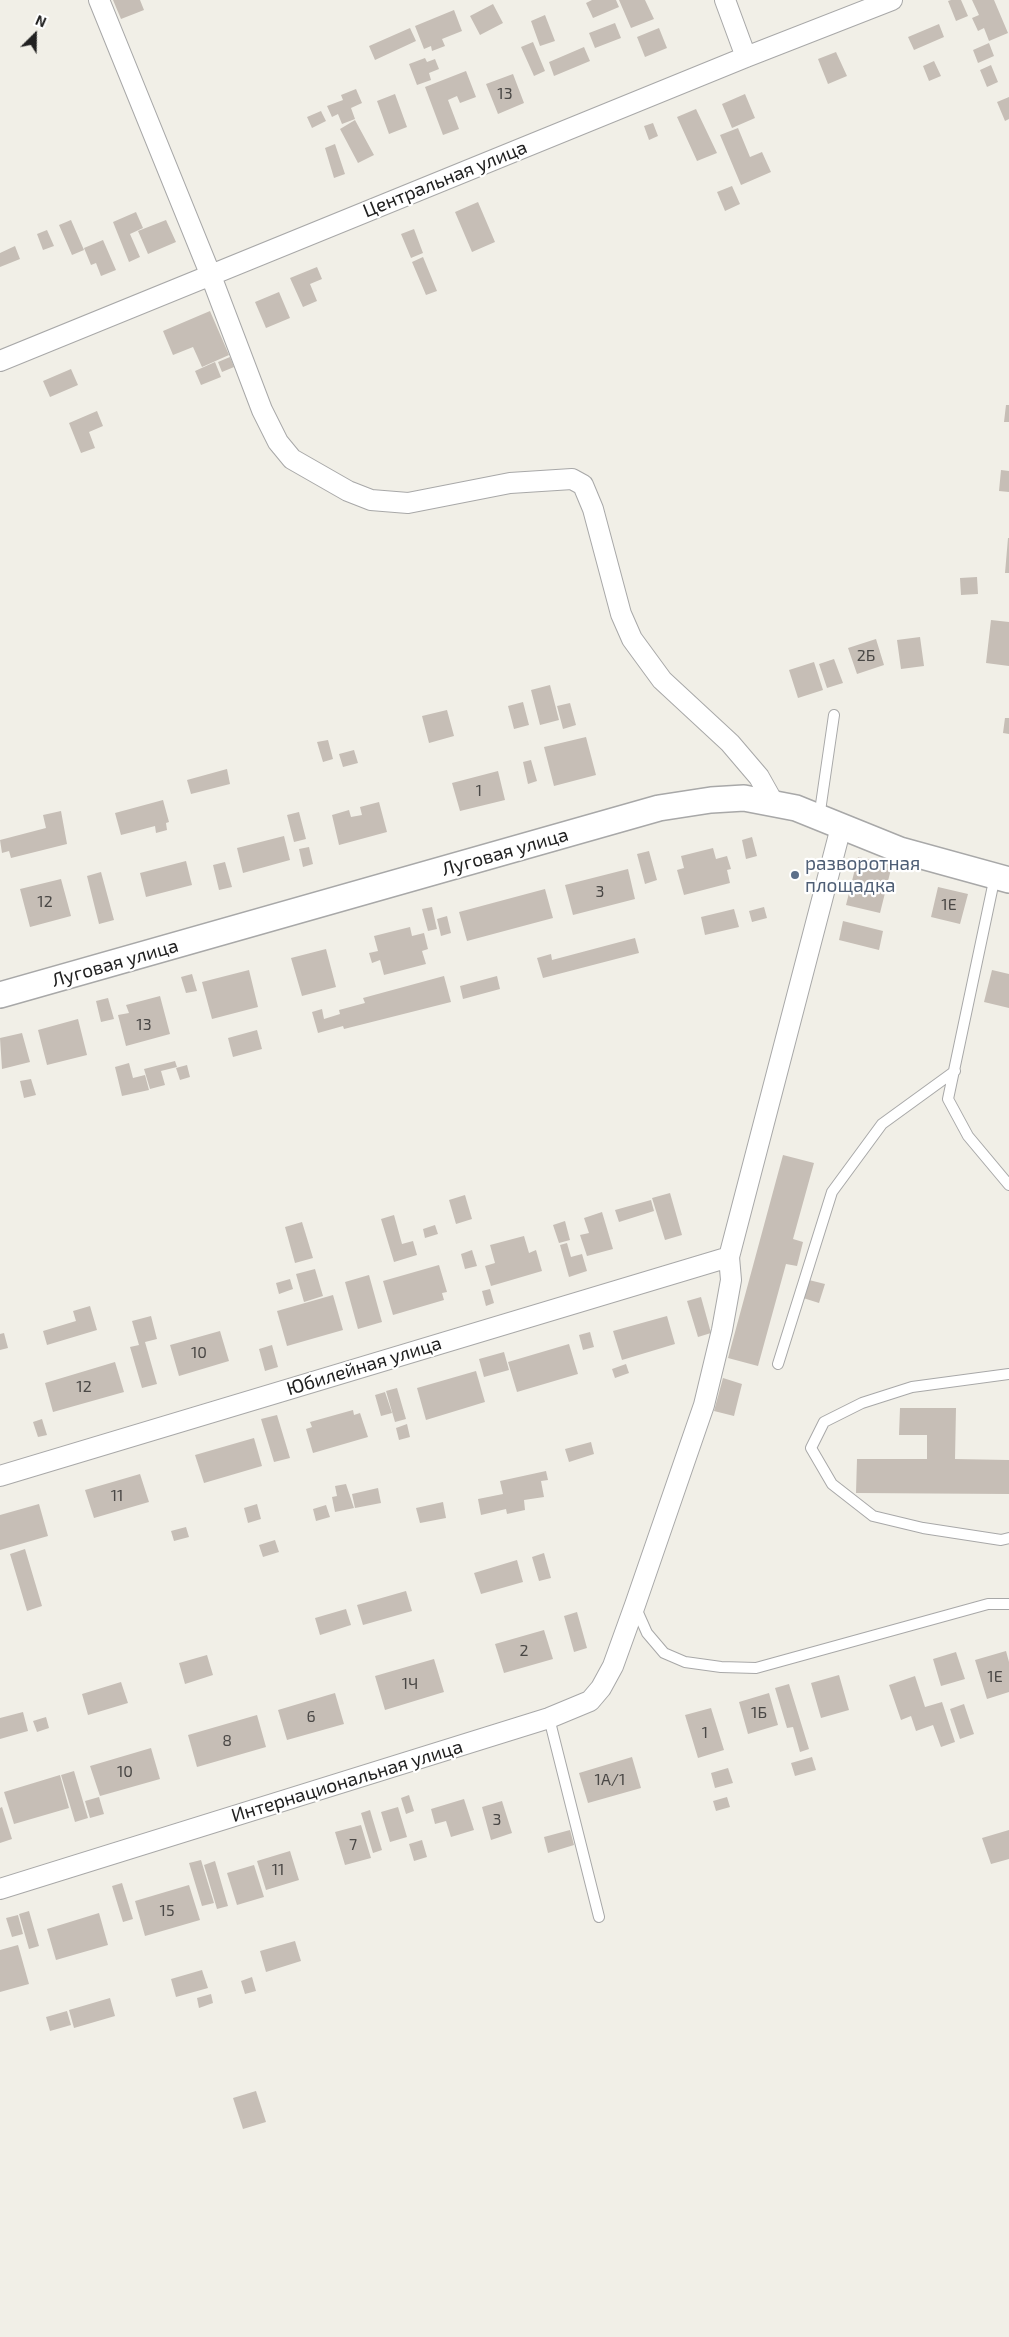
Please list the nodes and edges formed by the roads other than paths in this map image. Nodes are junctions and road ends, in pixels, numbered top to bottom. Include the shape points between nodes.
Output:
1 (98, 0) edge
2 (724, 0) edge
3 (892, 0) edge
4 (746, 57) junction
5 (211, 276) junction
6 (0, 361) edge
7 (834, 715) dead end
8 (773, 802) junction
9 (818, 818) junction
10 (842, 827) junction
11 (1002, 878) edge
12 (0, 995) edge
13 (955, 1071) junction
14 (1009, 1184) edge
15 (729, 1257) junction
16 (778, 1364) dead end
17 (1009, 1374) edge
18 (0, 1476) edge
19 (1009, 1538) edge
20 (1009, 1604) edge
21 (634, 1606) junction
22 (549, 1718) junction
23 (0, 1890) edge
24 (599, 1917) dead end

1 - 5 street
2 - 4 street
3 - 4 street, Центральная улица
4 - 5 street, Центральная улица
5 - 6 street, Центральная улица
5 - 8 street via 262,410 278,442 292,459 318,475 371,500 408,503 510,483 572,479 583,486 593,510 621,614 632,639 662,680 730,743 759,777
7 - 9 lane
8 - 9 street, Луговая улица
8 - 12 street, Луговая улица via 744,798 659,808
9 - 10 street, Луговая улица
10 - 11 street, Луговая улица via 900,850
10 - 15 street, Интернациональная улица
11 - 13 lane
13 - 14 lane via 948,1099 968,1136
13 - 16 lane via 882,1124 832,1192
15 - 18 street, Юбилейная улица
15 - 21 street, Интернациональная улица via 729,1288 722,1330 704,1405
17 - 19 lane via 912,1387 862,1403 824,1422 811,1448 832,1484 873,1516 923,1528 1001,1540
20 - 21 lane via 988,1604 756,1668 721,1668 685,1662 664,1653 648,1633
21 - 22 street, Интернациональная улица via 613,1666 601,1688 590,1701
22 - 23 street, Интернациональная улица
22 - 24 lane

